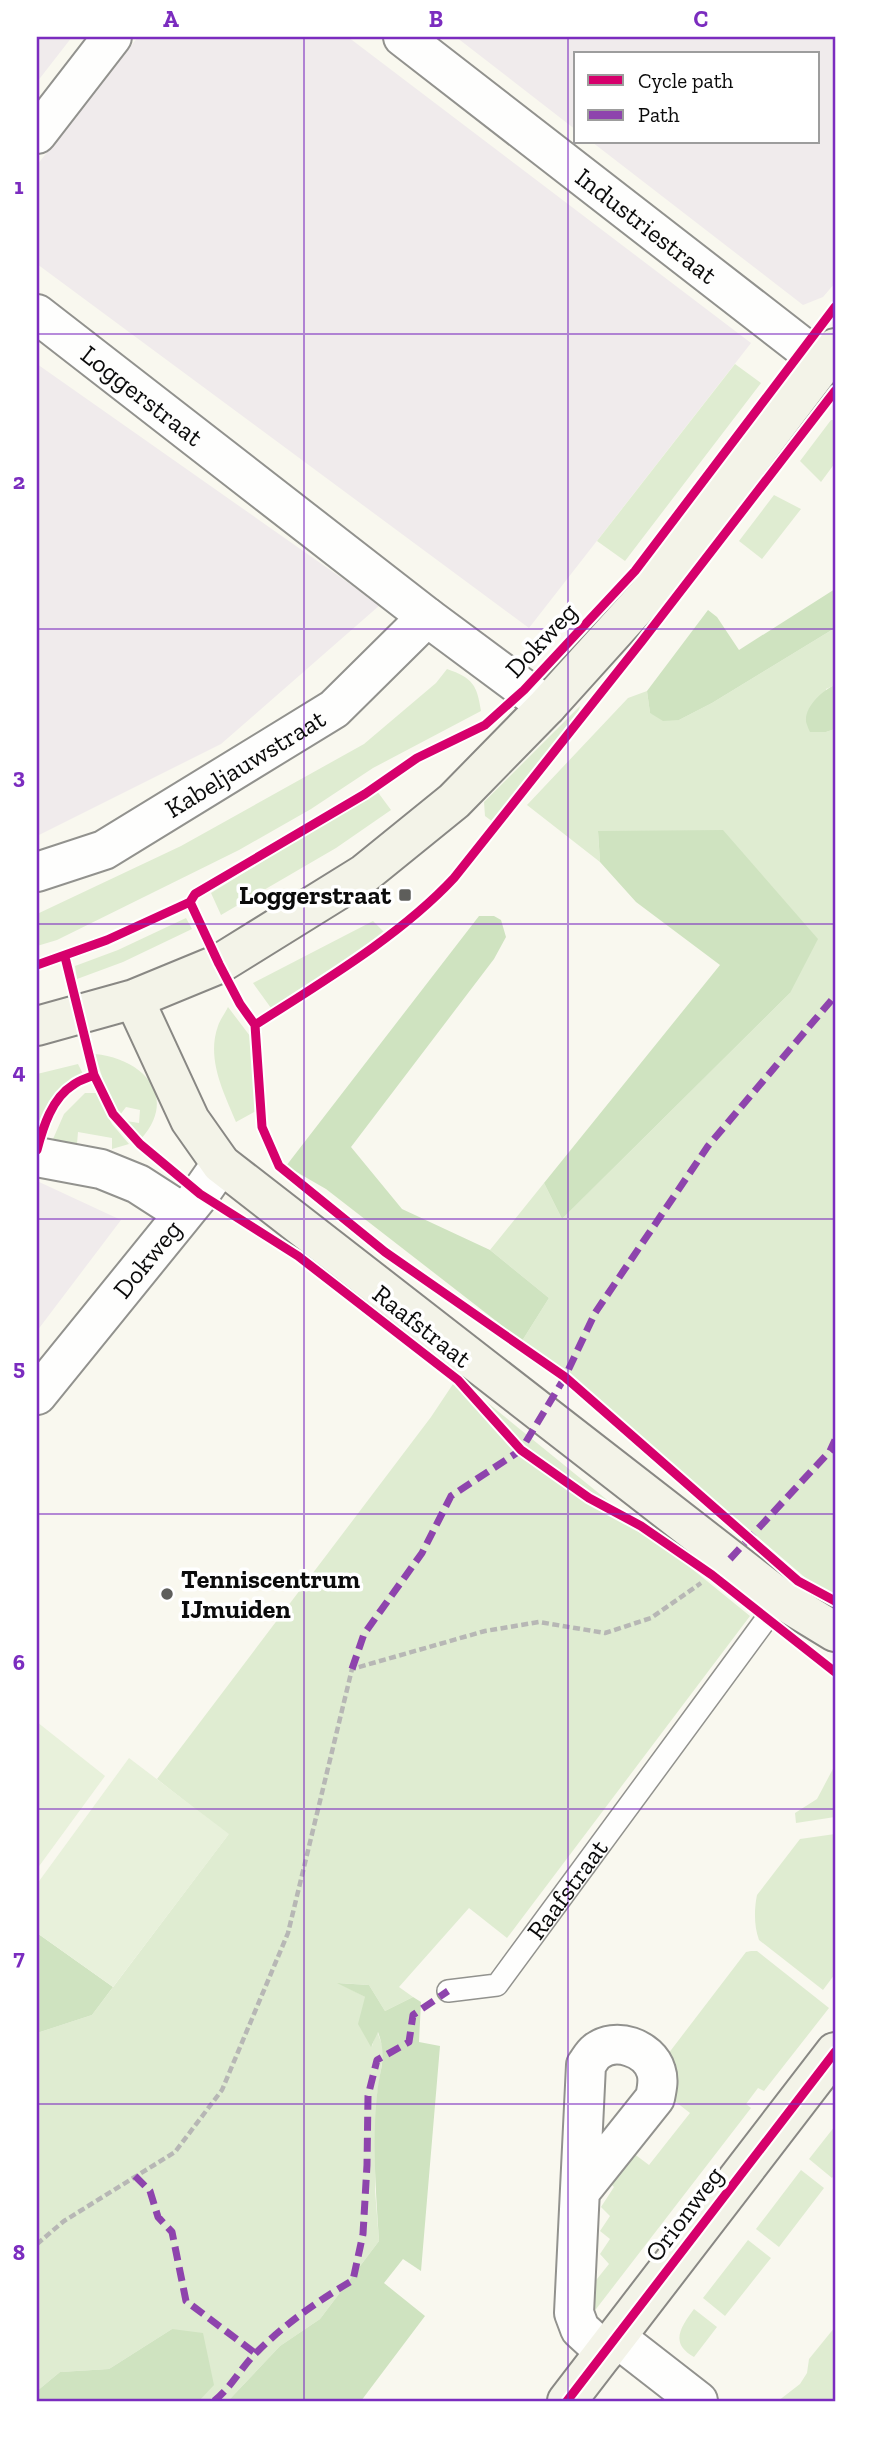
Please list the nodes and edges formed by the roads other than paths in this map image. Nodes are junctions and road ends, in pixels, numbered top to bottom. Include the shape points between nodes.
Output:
1 (112, 37) edge
2 (403, 37) edge
3 (37, 134) edge
4 (37, 314) edge
5 (829, 355) edge
6 (427, 617) junction
7 (547, 706) junction
8 (37, 872) edge
9 (134, 999) junction
10 (37, 1026) edge
11 (37, 1157) edge
12 (221, 1164) junction
13 (183, 1213) junction
14 (37, 1395) edge
15 (780, 1599) junction
16 (835, 1632) edge
17 (448, 1991) dead end
18 (835, 2052) edge
19 (580, 2192) dead end
20 (611, 2345) junction
21 (567, 2401) edge
22 (698, 2401) edge

1 - 3 street
2 - 5 street, Industriestraat
4 - 6 street, Loggerstraat
5 - 7 street, Dokweg via 649,593
6 - 7 street, Loggerstraat
6 - 8 street, Kabeljauwstraat via 334,709 104,850
7 - 9 street, Dokweg via 454,801 364,874 219,964
9 - 10 street, Dokweg
9 - 12 street, Raafstraat via 190,1119
11 - 13 street via 101,1168 138,1184
12 - 13 street, Dokweg
12 - 15 street, Raafstraat
13 - 14 street, Dokweg
15 - 16 street, Raafstraat
15 - 17 lane, Raafstraat via 497,1985
18 - 20 street, Orionweg
19 - 20 street via 574,2313 580,2329
20 - 21 street, Orionweg
20 - 22 street

